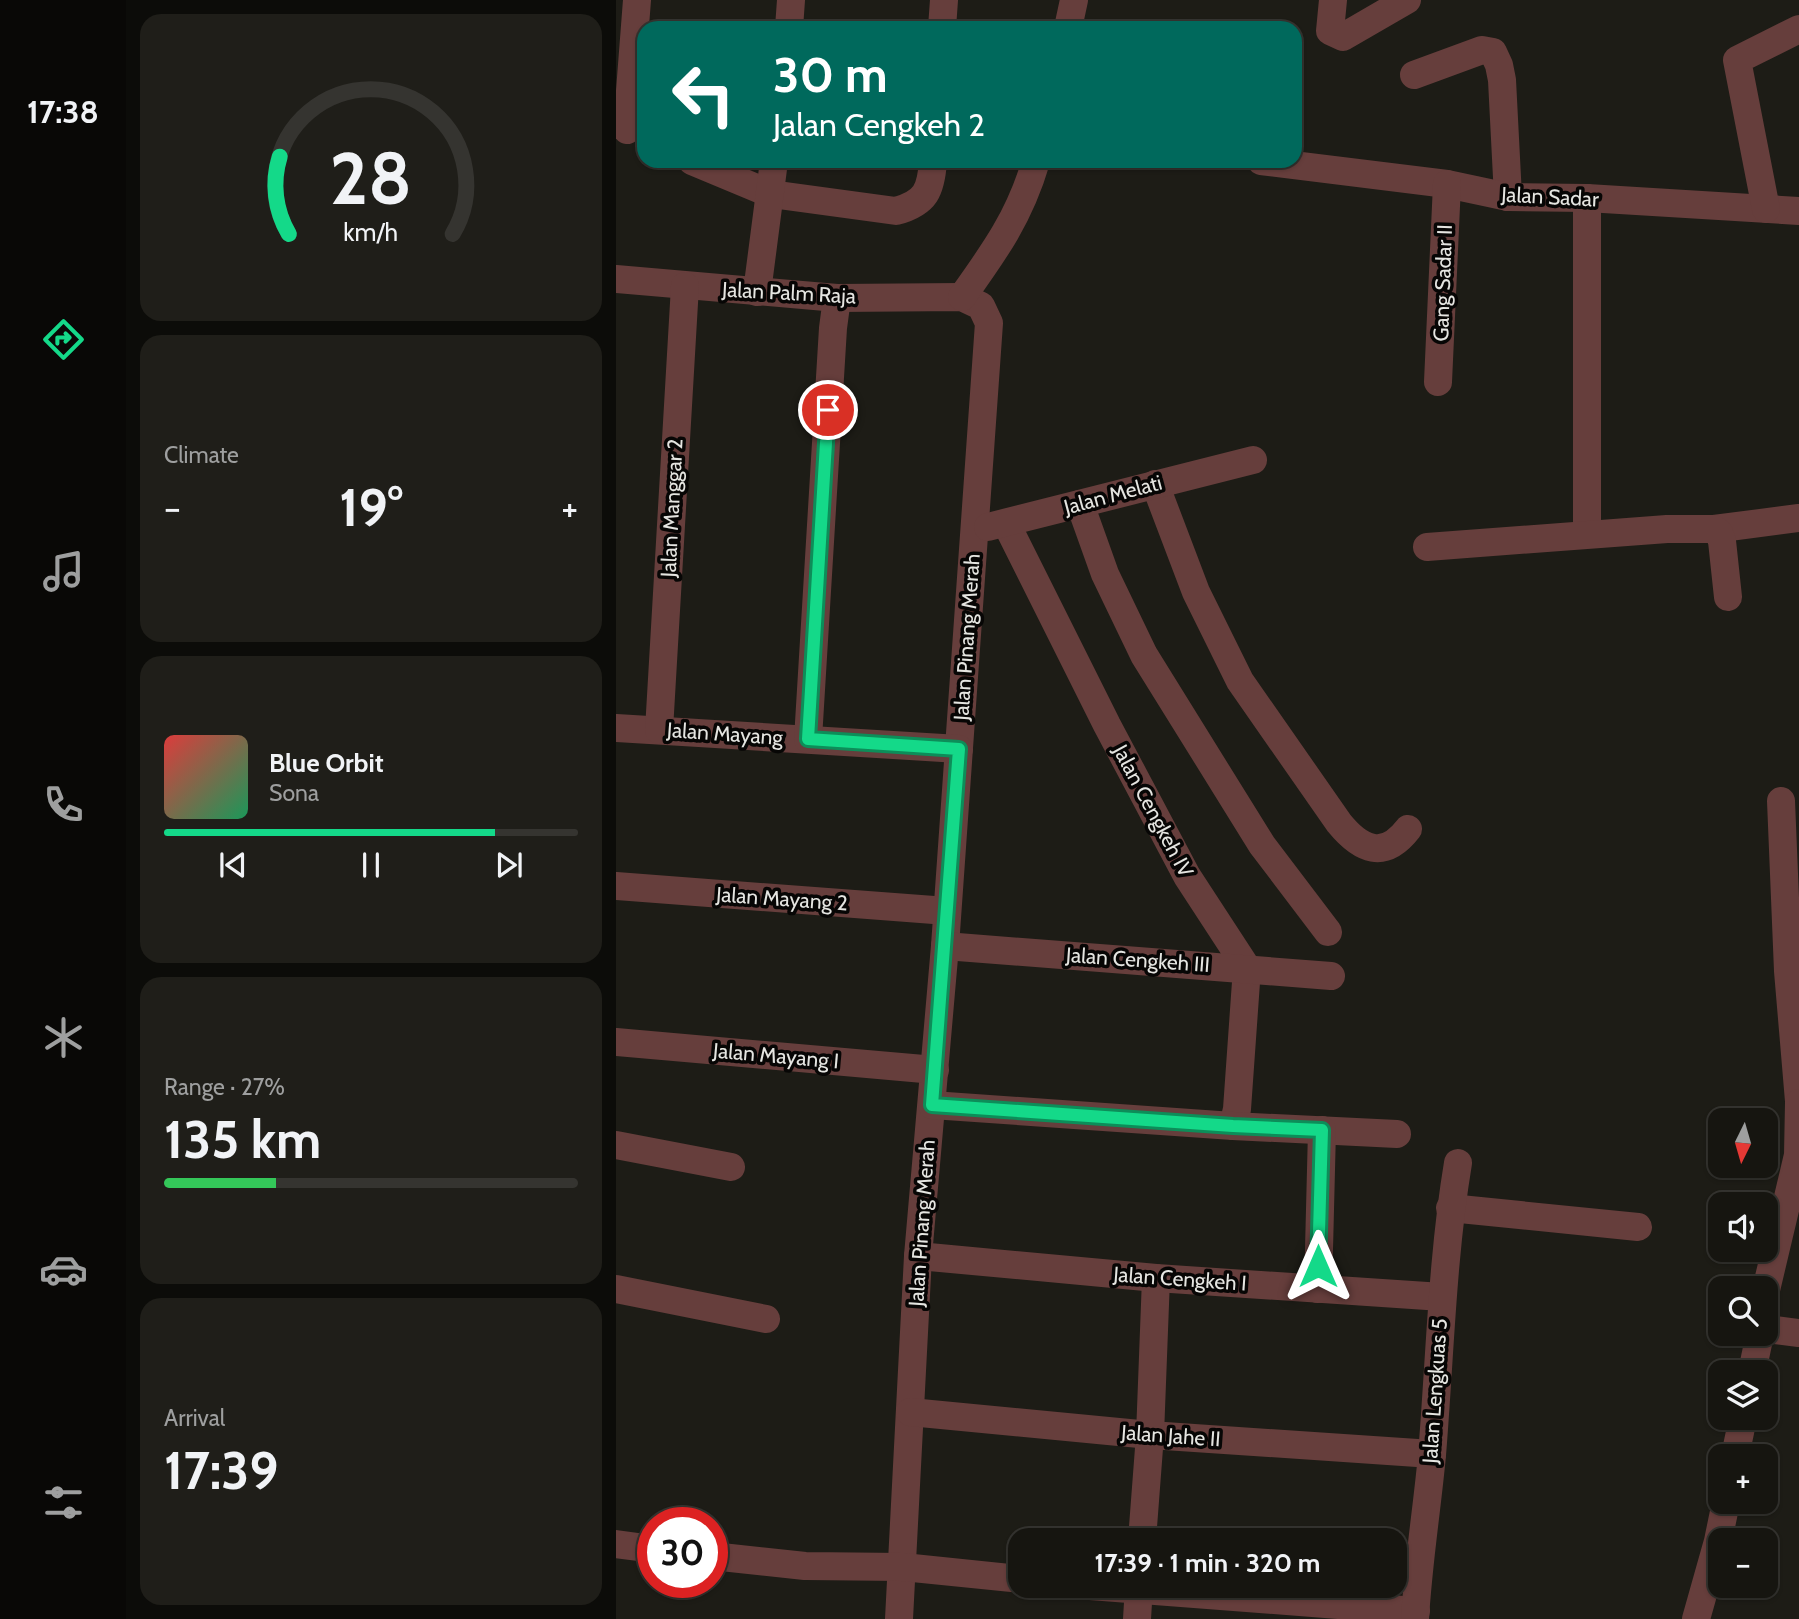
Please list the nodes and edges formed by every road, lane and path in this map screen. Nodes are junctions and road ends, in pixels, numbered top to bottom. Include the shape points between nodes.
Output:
1 (637, 0) edge
2 (791, 0) edge
3 (944, 0) edge
4 (1074, 0) edge
5 (1333, 0) edge
6 (1407, 0) edge
7 (790, 21) edge
8 (942, 21) edge
9 (1070, 21) edge
10 (632, 29) edge
11 (1799, 29) edge
12 (1414, 75) dead end
13 (629, 130) edge
14 (1302, 166) edge
15 (705, 168) edge
16 (773, 168) edge
17 (932, 168) edge
18 (1034, 168) edge
19 (1447, 184) junction
20 (1508, 197) junction
21 (1587, 198) junction
22 (770, 204) junction
23 (1766, 209) junction
24 (1799, 211) edge
25 (616, 279) edge
26 (685, 286) junction
27 (757, 292) junction
28 (962, 297) junction
29 (837, 298) junction
30 (1437, 382) dead end
31 (1253, 460) dead end
32 (1155, 484) junction
33 (1080, 504) junction
34 (1799, 518) edge
35 (1006, 523) junction
36 (1714, 529) junction
37 (974, 531) junction
38 (1587, 534) junction
39 (1427, 547) dead end
40 (1728, 597) dead end
41 (616, 727) edge
42 (659, 730) junction
43 (808, 739) junction
44 (959, 749) junction
45 (1781, 801) dead end
46 (1408, 829) dead end
47 (616, 886) edge
48 (1792, 896) edge
49 (947, 911) junction
50 (1328, 932) dead end
51 (945, 946) junction
52 (1247, 968) junction
53 (1331, 976) dead end
54 (616, 1042) edge
55 (935, 1070) junction
56 (1799, 1102) edge
57 (932, 1105) junction
58 (1235, 1117) junction
59 (1322, 1130) junction
60 (1397, 1134) dead end
61 (616, 1144) edge
62 (1458, 1163) dead end
63 (731, 1167) dead end
64 (1450, 1208) junction
65 (1791, 1212) edge
66 (1638, 1227) dead end
67 (918, 1256) junction
68 (1770, 1276) edge
69 (1156, 1278) junction
70 (616, 1289) edge
71 (1318, 1289) junction
72 (1441, 1297) junction
73 (766, 1319) dead end
74 (1778, 1330) edge
75 (1799, 1333) edge
76 (909, 1412) junction
77 (1150, 1435) junction
78 (1432, 1454) junction
79 (1724, 1514) edge
80 (1143, 1528) edge
81 (616, 1544) edge
82 (637, 1547) edge
83 (728, 1558) edge
84 (903, 1567) junction
85 (1008, 1578) edge
86 (1138, 1598) edge
87 (1241, 1598) edge
88 (1415, 1615) edge
89 (899, 1619) edge
90 (1137, 1619) edge
91 (1696, 1619) edge

1 - 10 street
2 - 7 street
3 - 8 street
4 - 9 street
5 - 6 street via 1330,31 1343,37
10 - 13 street
11 - 23 street via 1737,60
12 - 20 street via 1482,50 1493,52 1502,80
14 - 19 street, Jalan Sadar
15 - 22 street
16 - 22 street
17 - 22 street via 923,198 896,211
18 - 28 street via 1006,235
19 - 20 street, Jalan Sadar
19 - 30 street, Gang Sadar II
20 - 21 street, Jalan Sadar
21 - 23 street, Jalan Sadar
21 - 38 street
22 - 27 street
23 - 24 street, Jalan Sadar
25 - 26 street, Jalan Palm Raja
26 - 27 street, Jalan Palm Raja
26 - 42 street, Jalan Manggar 2
27 - 29 street, Jalan Palm Raja
28 - 29 street, Jalan Palm Raja
28 - 37 street, Jalan Pinang Merah via 981,306 989,323
29 - 43 street
31 - 32 street, Jalan Melati
32 - 33 street, Jalan Melati
32 - 46 street via 1196,592 1240,681 1339,823 1354,839 1379,849 1393,845
33 - 35 street, Jalan Melati
33 - 50 street via 1105,574 1144,655 1262,845
34 - 36 street
35 - 37 street, Jalan Melati
35 - 52 street, Jalan Cengkeh IV via 1186,876
36 - 38 street
36 - 40 street via 1722,541
37 - 44 street, Jalan Pinang Merah
38 - 39 street
41 - 42 street, Jalan Mayang
42 - 43 street, Jalan Mayang
43 - 44 street, Jalan Mayang
44 - 49 street, Jalan Pinang Merah
45 - 48 street
47 - 49 street, Jalan Mayang 2
48 - 56 street via 1788,971
49 - 51 street, Jalan Pinang Merah
51 - 52 street, Jalan Cengkeh III
51 - 55 street, Jalan Pinang Merah
52 - 53 street, Jalan Cengkeh III
52 - 58 street
54 - 55 street, Jalan Mayang I
55 - 57 street, Jalan Pinang Merah
56 - 65 street
57 - 58 street
57 - 67 street, Jalan Pinang Merah
58 - 59 street
59 - 60 street
59 - 71 street
61 - 63 street
62 - 64 street, Jalan Lengkuas 5
64 - 66 street
64 - 72 street, Jalan Lengkuas 5
65 - 68 street
67 - 69 street, Jalan Cengkeh I
67 - 76 street, Jalan Pinang Merah
69 - 71 street, Jalan Cengkeh I
69 - 77 street
70 - 73 street
71 - 72 street, Jalan Cengkeh I
72 - 78 street, Jalan Lengkuas 5
74 - 75 street
76 - 77 street, Jalan Jahe II
76 - 84 street, Jalan Pinang Merah
77 - 78 street, Jalan Jahe II
77 - 80 street
78 - 88 street, Jalan Lengkuas 5
79 - 91 street
81 - 82 street
83 - 84 street via 805,1566
84 - 85 street
84 - 89 street, Jalan Pinang Merah
86 - 90 street
87 - 88 street

